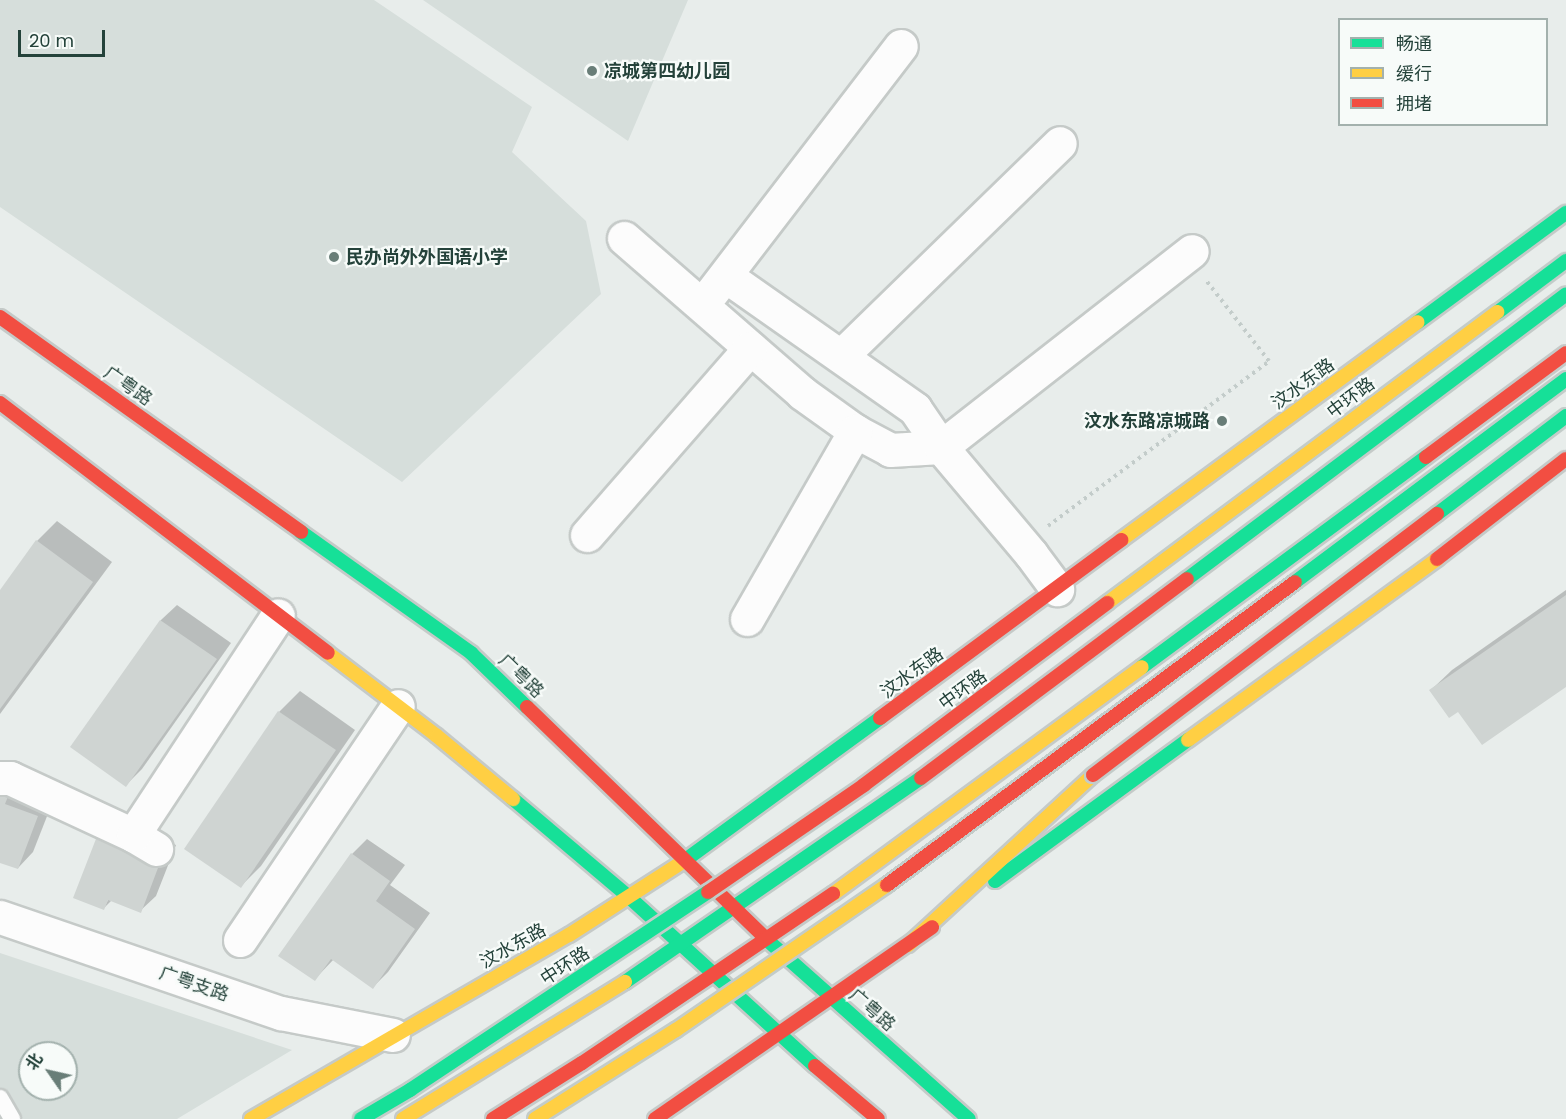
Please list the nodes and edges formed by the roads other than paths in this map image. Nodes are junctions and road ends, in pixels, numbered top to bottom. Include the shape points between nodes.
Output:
1 (901, 46) dead end
2 (1060, 143) dead end
3 (1566, 213) edge
4 (624, 238) dead end
5 (1189, 253) road end
6 (1566, 261) edge
7 (726, 276) junction
8 (1566, 294) edge
9 (701, 305) junction
10 (0, 317) edge
11 (750, 348) junction
12 (1566, 353) edge
13 (841, 356) junction
14 (1566, 379) edge
15 (1315, 398) junction
16 (0, 403) edge
17 (1566, 416) edge
18 (1310, 420) dead end
19 (855, 431) junction
20 (1305, 442) dead end
21 (941, 447) junction
22 (1566, 459) edge
23 (1292, 498) junction
24 (587, 535) dead end
25 (1057, 589) junction
26 (1365, 611) junction
27 (278, 615) junction
28 (747, 619) dead end
29 (1159, 654) junction
30 (398, 706) junction
31 (0, 778) edge
32 (686, 860) junction
33 (629, 897) junction
34 (733, 907) junction
35 (0, 917) edge
36 (240, 940) dead end
37 (767, 940) junction
38 (678, 944) junction
39 (908, 945) junction
40 (712, 975) junction
41 (831, 998) junction
42 (778, 1034) junction
43 (393, 1035) junction
44 (0, 1098) edge
45 (12, 1119) edge
46 (251, 1119) edge
47 (361, 1119) edge
48 (403, 1119) edge
49 (493, 1119) edge
50 (535, 1119) edge
51 (654, 1119) edge
52 (878, 1119) edge
53 (969, 1119) edge

1 - 7 street
2 - 13 street
3 - 15 main road, 汶水东路
4 - 9 street
5 - 21 street
6 - 47 main road, 中环路, bridge via 864,785 627,947
7 - 9 street
7 - 13 street
8 - 23 main road
9 - 11 street
10 - 32 main road, 广粤路 via 471,653
11 - 19 street via 802,393
11 - 24 street
12 - 29 main road
13 - 21 street via 915,409
14 - 50 main road, bridge via 909,870 676,1030
15 - 18 main road
15 - 25 main road, 汶水东路
16 - 27 main road
17 - 39 main road, bridge via 1092,775
19 - 21 street via 890,450
19 - 28 street
20 - 23 main road
21 - 25 street
22 - 26 main road
23 - 34 main road via 899,795
25 - 32 main road, 汶水东路
26 - 29 main road
26 - 39 main road
27 - 30 main road
27 - 31 street via 145,842 10,778
29 - 37 main road via 971,796
30 - 33 main road
30 - 36 street
32 - 33 main road, 汶水东路
32 - 34 main road, 广粤路
33 - 38 main road
33 - 43 main road, 汶水东路
34 - 37 main road, 广粤路
34 - 38 main road
35 - 43 street, 广粤支路 via 281,1013
37 - 40 main road
37 - 41 main road, 广粤路
38 - 40 main road
38 - 48 main road via 619,986
39 - 41 main road
40 - 42 main road
40 - 49 main road
41 - 42 main road
41 - 53 main road, 广粤路
42 - 51 main road
42 - 52 main road
43 - 46 main road, 汶水东路
44 - 45 lane

